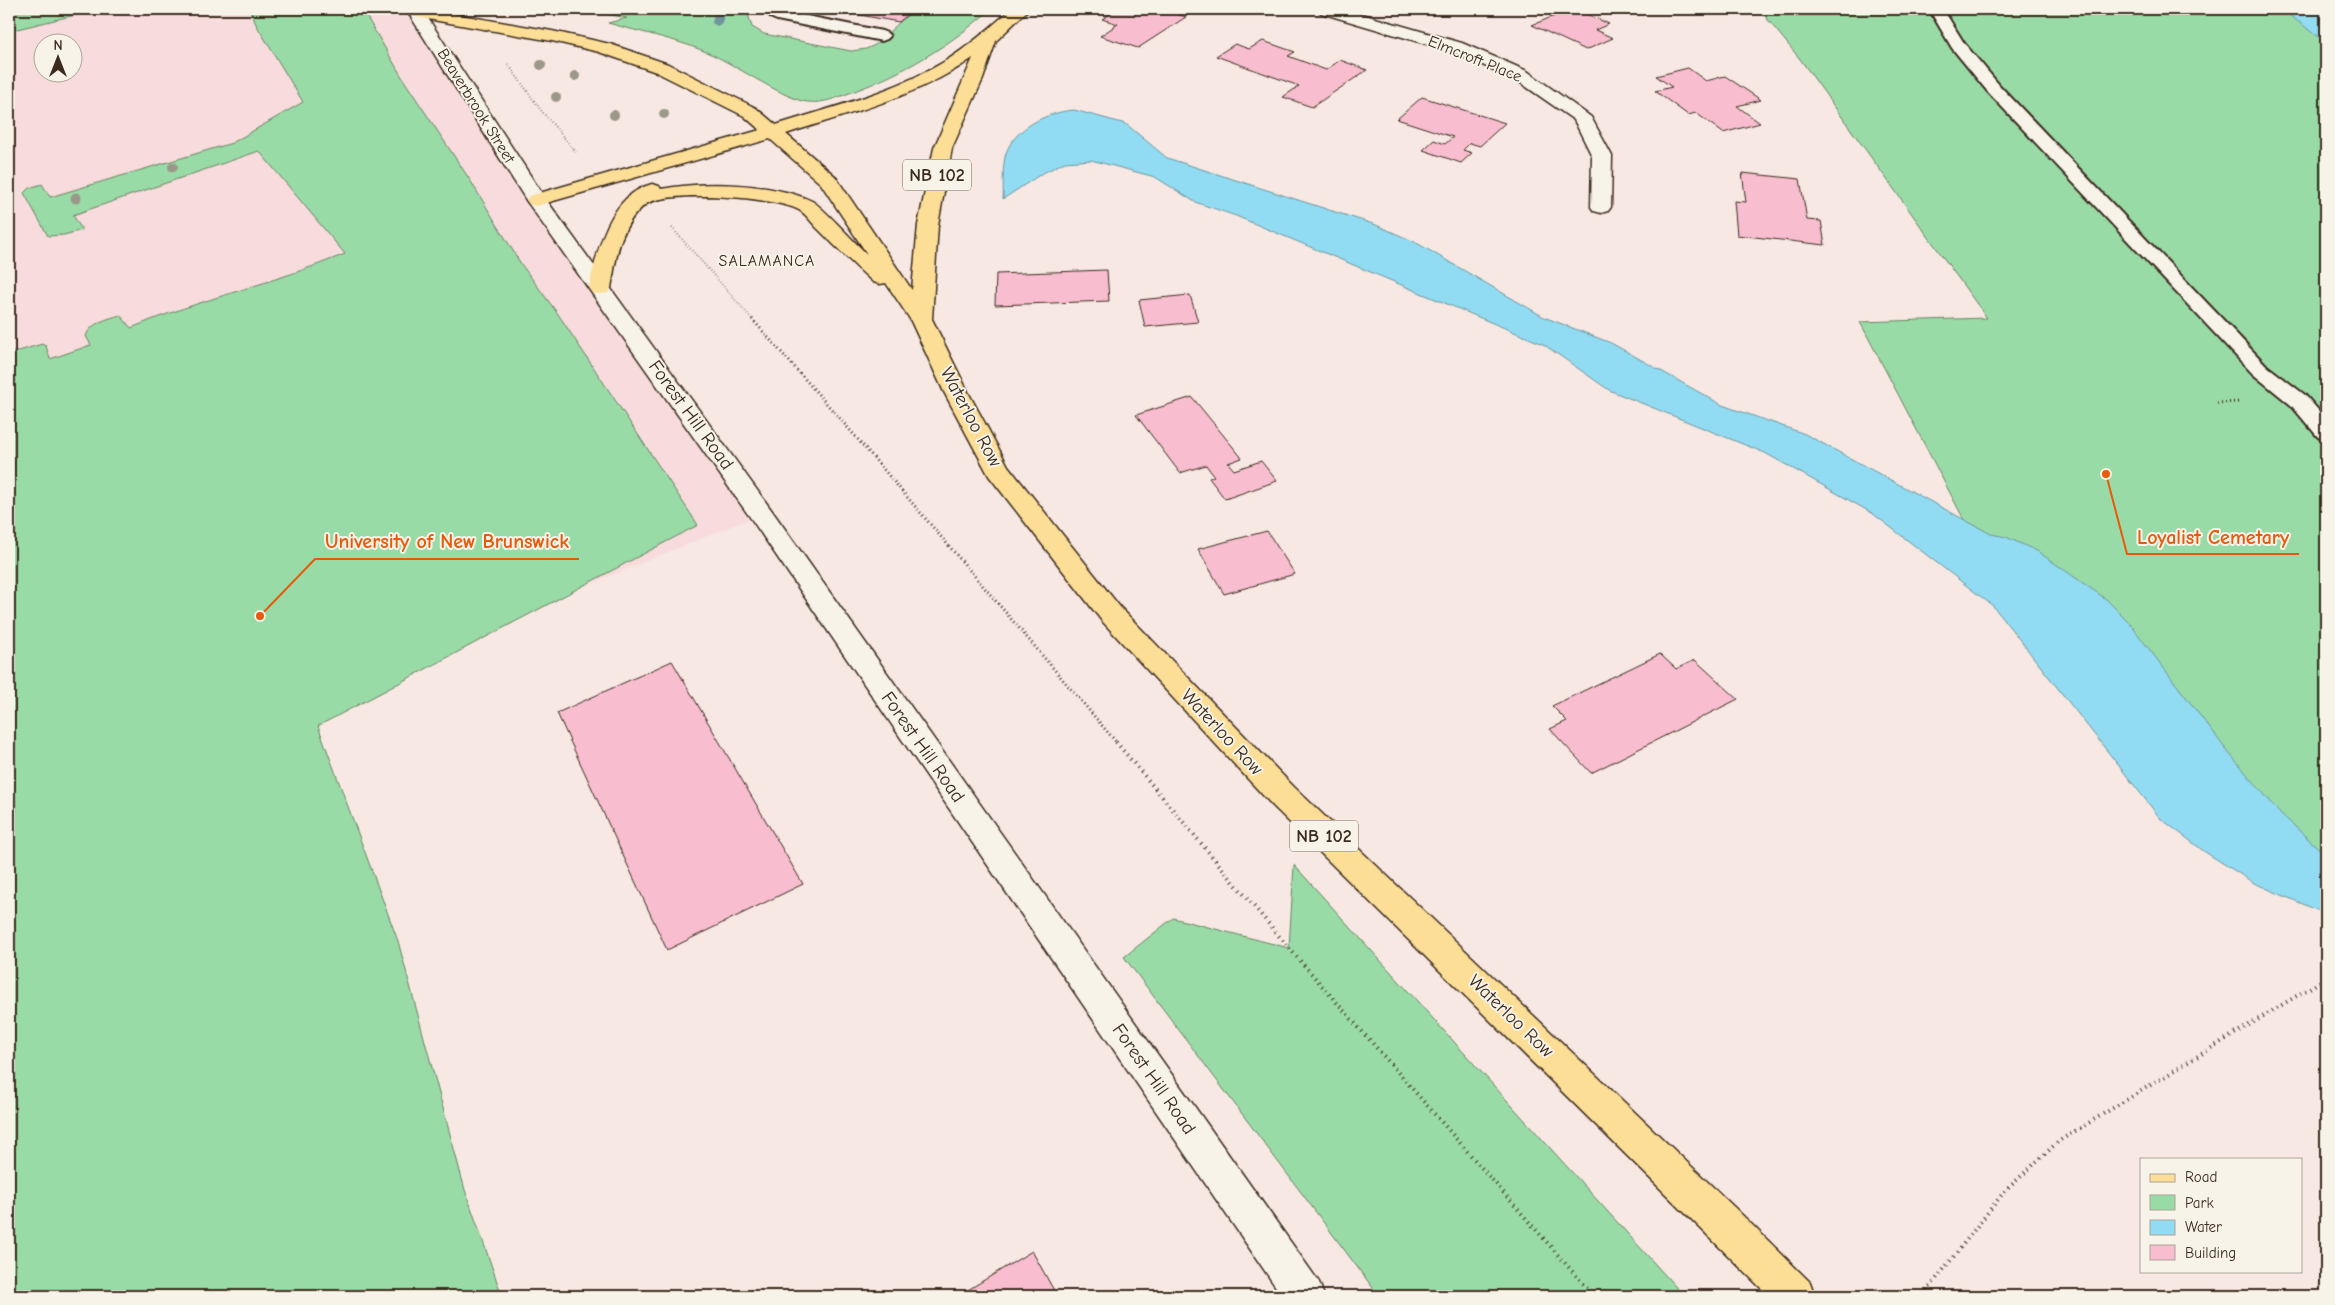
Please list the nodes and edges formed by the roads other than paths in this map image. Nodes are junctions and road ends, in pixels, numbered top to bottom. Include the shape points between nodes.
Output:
1 (771, 9) edge
2 (1021, 9) edge
3 (1326, 9) edge
4 (1936, 9) edge
5 (415, 10) edge
6 (882, 36) dead end
7 (988, 39) junction
8 (773, 132) junction
9 (638, 199) junction
10 (536, 200) junction
11 (1601, 207) dead end
12 (600, 288) junction
13 (921, 319) junction
14 (2326, 432) edge
15 (1305, 1296) edge
16 (1796, 1296) edge

1 - 6 lane via 777,15
2 - 7 main road, NB 102
3 - 11 street, Elmcroft Place via 1464,51 1521,75 1582,116 1602,156
4 - 14 lane via 1958,45 1994,89 2260,370 2298,400
5 - 8 main road via 604,48 697,84 750,112
5 - 10 street, Beaverbrook Street
7 - 8 main road via 948,67 896,92
7 - 13 main road, Waterloo Row / NB 102 via 943,148 928,225
8 - 9 main road via 688,171
8 - 10 main road
8 - 13 main road via 828,180
9 - 12 main road via 613,230
9 - 13 main road via 682,191 729,190 781,198 806,206
10 - 12 street, Forest Hill Road
12 - 15 street, Forest Hill Road via 767,522
13 - 16 main road, Waterloo Row / NB 102 via 998,470 1111,614 1283,796

